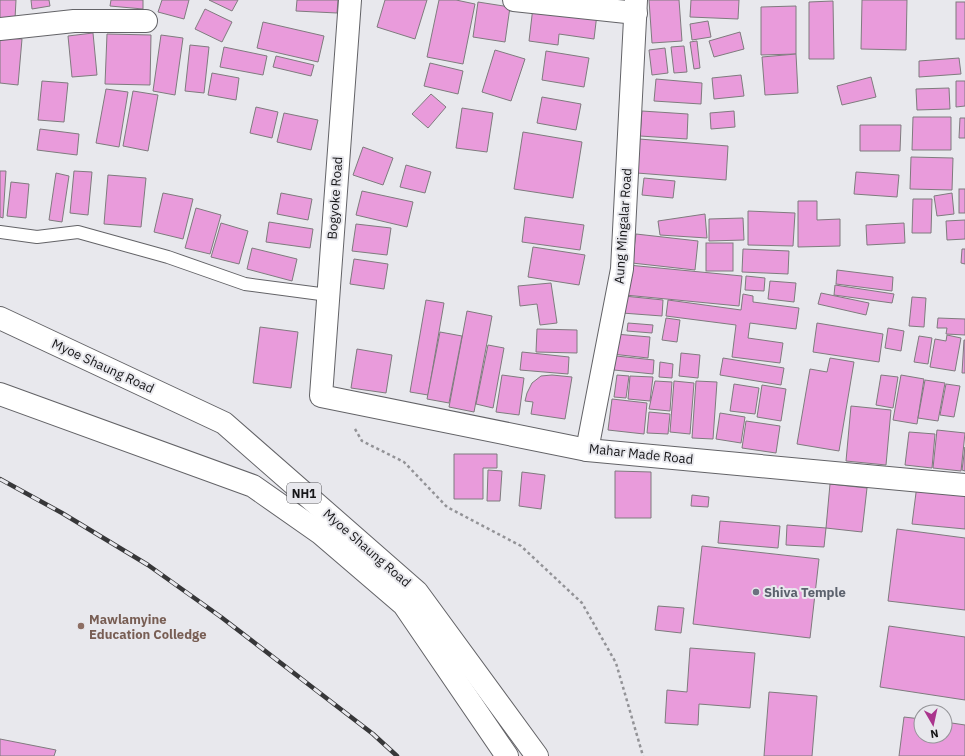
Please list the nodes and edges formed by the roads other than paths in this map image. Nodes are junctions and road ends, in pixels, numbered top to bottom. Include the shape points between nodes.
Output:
1 (350, 0) edge
2 (514, 0) edge
3 (636, 7) edge
4 (146, 21) dead end
5 (0, 29) edge
6 (0, 232) edge
7 (328, 295) junction
8 (0, 318) edge
9 (0, 394) edge
10 (321, 396) joint
11 (587, 450) junction
12 (965, 485) edge
13 (507, 756) edge
14 (537, 756) edge

1 - 7 main road, Bogyoke Road
2 - 3 main road
3 - 11 main road, Aung Mingalar Road via 622,269
4 - 5 main road via 74,21
6 - 7 lane via 37,237 78,232 168,257 245,284
7 - 10 main road, Bogyoke Road
8 - 14 main road, Myoe Shaung Road / NH1 via 224,423 416,592
9 - 13 main road via 253,486 320,533 404,605
10 - 11 main road, Mahar Made Road
11 - 12 main road, Mahar Made Road

